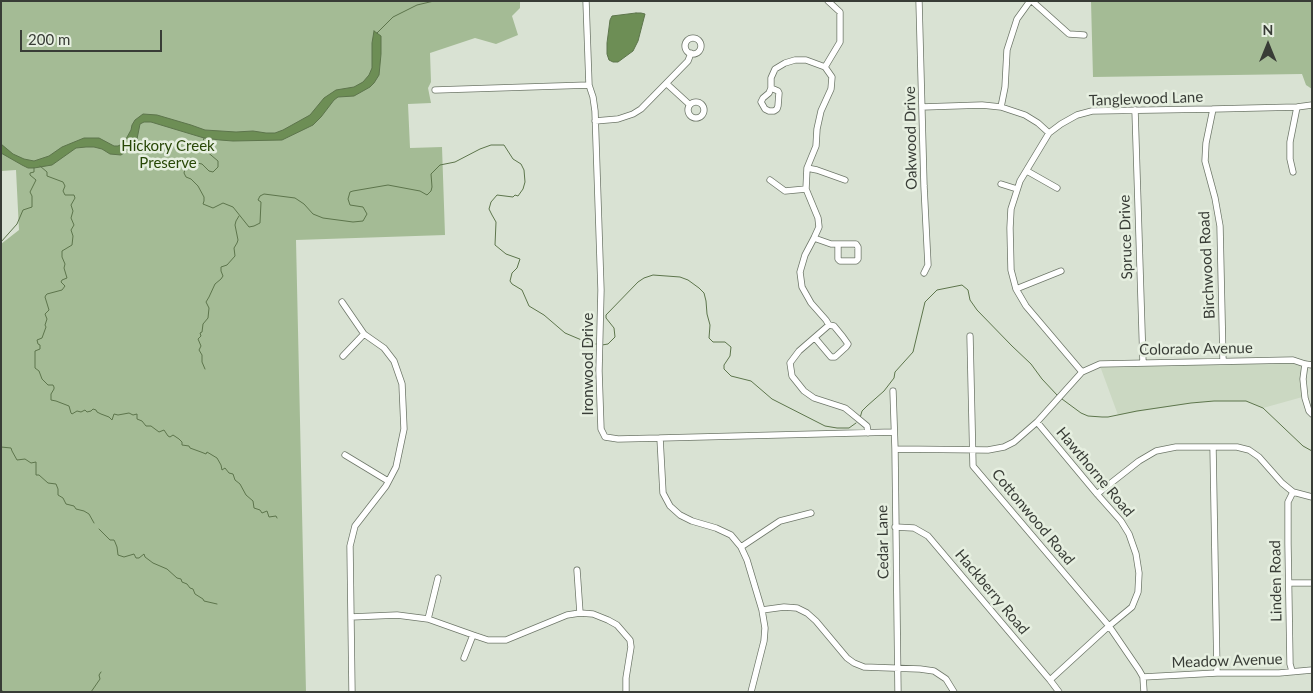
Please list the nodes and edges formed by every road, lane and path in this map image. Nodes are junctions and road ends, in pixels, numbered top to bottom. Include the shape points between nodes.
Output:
1 (586, 1) edge
2 (828, 1) edge
3 (919, 1) edge
4 (1031, 1) edge
5 (837, 4) edge
6 (1084, 35) dead end
7 (691, 53) dead end
8 (825, 67) junction
9 (667, 84) junction
10 (590, 85) junction
11 (771, 88) dead end
12 (435, 90) dead end
13 (690, 105) dead end
14 (1312, 105) edge
15 (922, 107) junction
16 (1001, 107) junction
17 (1297, 107) junction
18 (1213, 109) junction
19 (1135, 110) junction
20 (595, 121) junction
21 (1049, 133) junction
22 (807, 168) junction
23 (1027, 171) junction
24 (1293, 172) dead end
25 (770, 180) dead end
26 (845, 180) dead end
27 (1001, 184) dead end
28 (1057, 188) dead end
29 (1017, 189) junction
30 (806, 190) junction
31 (814, 238) junction
32 (838, 244) dead end
33 (1061, 271) dead end
34 (924, 273) dead end
35 (1016, 289) junction
36 (342, 302) dead end
37 (829, 325) junction
38 (364, 334) junction
39 (970, 336) dead end
40 (815, 338) junction
41 (343, 356) dead end
42 (1223, 361) junction
43 (1143, 363) junction
44 (1305, 364) junction
45 (1312, 365) edge
46 (1082, 372) junction
47 (893, 391) dead end
48 (1312, 414) edge
49 (1037, 422) junction
50 (894, 432) junction
51 (868, 433) junction
52 (660, 438) junction
53 (1213, 447) junction
54 (894, 449) junction
55 (972, 449) junction
56 (345, 454) dead end
57 (388, 481) junction
58 (1293, 492) junction
59 (1097, 494) junction
60 (1312, 497) edge
61 (811, 514) dead end
62 (895, 527) junction
63 (741, 547) junction
64 (577, 570) dead end
65 (438, 578) dead end
66 (1289, 583) junction
67 (1312, 583) edge
68 (762, 610) junction
69 (580, 613) junction
70 (351, 617) junction
71 (428, 620) junction
72 (1108, 626) junction
73 (473, 636) junction
74 (464, 658) dead end
75 (897, 668) junction
76 (1312, 670) edge
77 (1292, 671) junction
78 (1217, 673) junction
79 (1143, 677) junction
80 (1050, 680) junction
81 (352, 692) edge
82 (626, 692) edge
83 (751, 692) edge
84 (898, 692) edge
85 (954, 692) edge
86 (1058, 692) edge
87 (1144, 692) edge

1 - 10 street, Ironwood Drive
2 - 5 street
3 - 15 street, Oakwood Drive
4 - 6 street via 1069,34
4 - 16 street via 1017,19 1007,50
5 - 8 street via 840,42
7 - 9 street via 688,61
8 - 11 street via 806,60 784,63 775,69
8 - 22 street via 832,77 832,89 821,111 816,146
9 - 13 street
9 - 20 street via 633,114
10 - 12 street
10 - 20 street, Ironwood Drive
14 - 17 street, Tanglewood Lane
15 - 16 street
15 - 34 street, Oakwood Drive via 928,265
16 - 21 street via 1026,115
17 - 18 street, Tanglewood Lane
17 - 24 street via 1290,142
18 - 19 street, Tanglewood Lane
18 - 42 street, Birchwood Road via 1205,161 1220,226
19 - 21 street, Tanglewood Lane via 1092,111 1077,115
19 - 43 street, Spruce Drive
20 - 52 street, Ironwood Drive via 601,290 601,429 605,437 618,439
21 - 23 street, Tanglewood Lane
22 - 26 street
22 - 30 street
23 - 28 street
23 - 29 street, Tanglewood Lane
25 - 30 street via 785,191
27 - 29 street
29 - 35 street, Tanglewood Lane via 1010,228 1010,265
30 - 31 street via 818,218 819,227
31 - 32 street
31 - 37 street via 800,272 802,287
33 - 35 street
35 - 46 street, Tanglewood Lane via 1026,306
36 - 38 street
37 - 40 street
37 - 40 street via 844,337 848,344 846,347 831,357
38 - 41 street
38 - 57 street via 384,348 394,361 402,384 404,430 396,467
39 - 55 street, Cottonwood Road
40 - 51 street via 790,363 792,376 814,398 845,408 867,426
42 - 43 street, Colorado Avenue
42 - 44 street, Colorado Avenue via 1293,360
43 - 46 street, Colorado Avenue via 1100,364
44 - 45 street, Colorado Avenue
44 - 48 street via 1305,398
46 - 49 street
47 - 50 street, Cedar Lane
49 - 55 street via 1004,447
49 - 59 street, Hawthorne Road
50 - 51 street, Ironwood Drive
50 - 54 street, Cedar Lane
51 - 52 street, Ironwood Drive
52 - 63 street via 663,493 670,506 692,521 731,535
53 - 58 street via 1249,450
53 - 59 street via 1176,447 1156,451 1138,461
53 - 78 street
54 - 55 street
54 - 62 street, Cedar Lane
55 - 72 street, Cottonwood Road via 973,466
56 - 57 street
57 - 70 street via 355,526 350,546
58 - 60 street
58 - 66 street, Linden Road via 1288,502
59 - 72 street, Hawthorne Road via 1129,534 1138,573 1138,592 1132,607
61 - 63 street via 780,521
62 - 75 street, Cedar Lane
62 - 80 street, Hackberry Road via 914,528 928,536
63 - 68 street
64 - 69 street
65 - 71 street
66 - 67 street
66 - 77 street, Linden Road
68 - 75 street via 797,608 816,621 854,663 864,667
68 - 83 street via 764,641
69 - 73 street via 506,640
69 - 82 street via 608,620 630,640
70 - 71 street via 397,615
70 - 81 street
71 - 73 street
72 - 79 street, Cottonwood Road
72 - 80 street, Hawthorne Road
73 - 74 street
75 - 84 street, Cedar Lane
75 - 85 street via 934,671 946,679
76 - 77 street, Meadow Avenue
77 - 78 street, Meadow Avenue
78 - 79 street, Meadow Avenue
79 - 87 street
80 - 86 street, Hackberry Road

